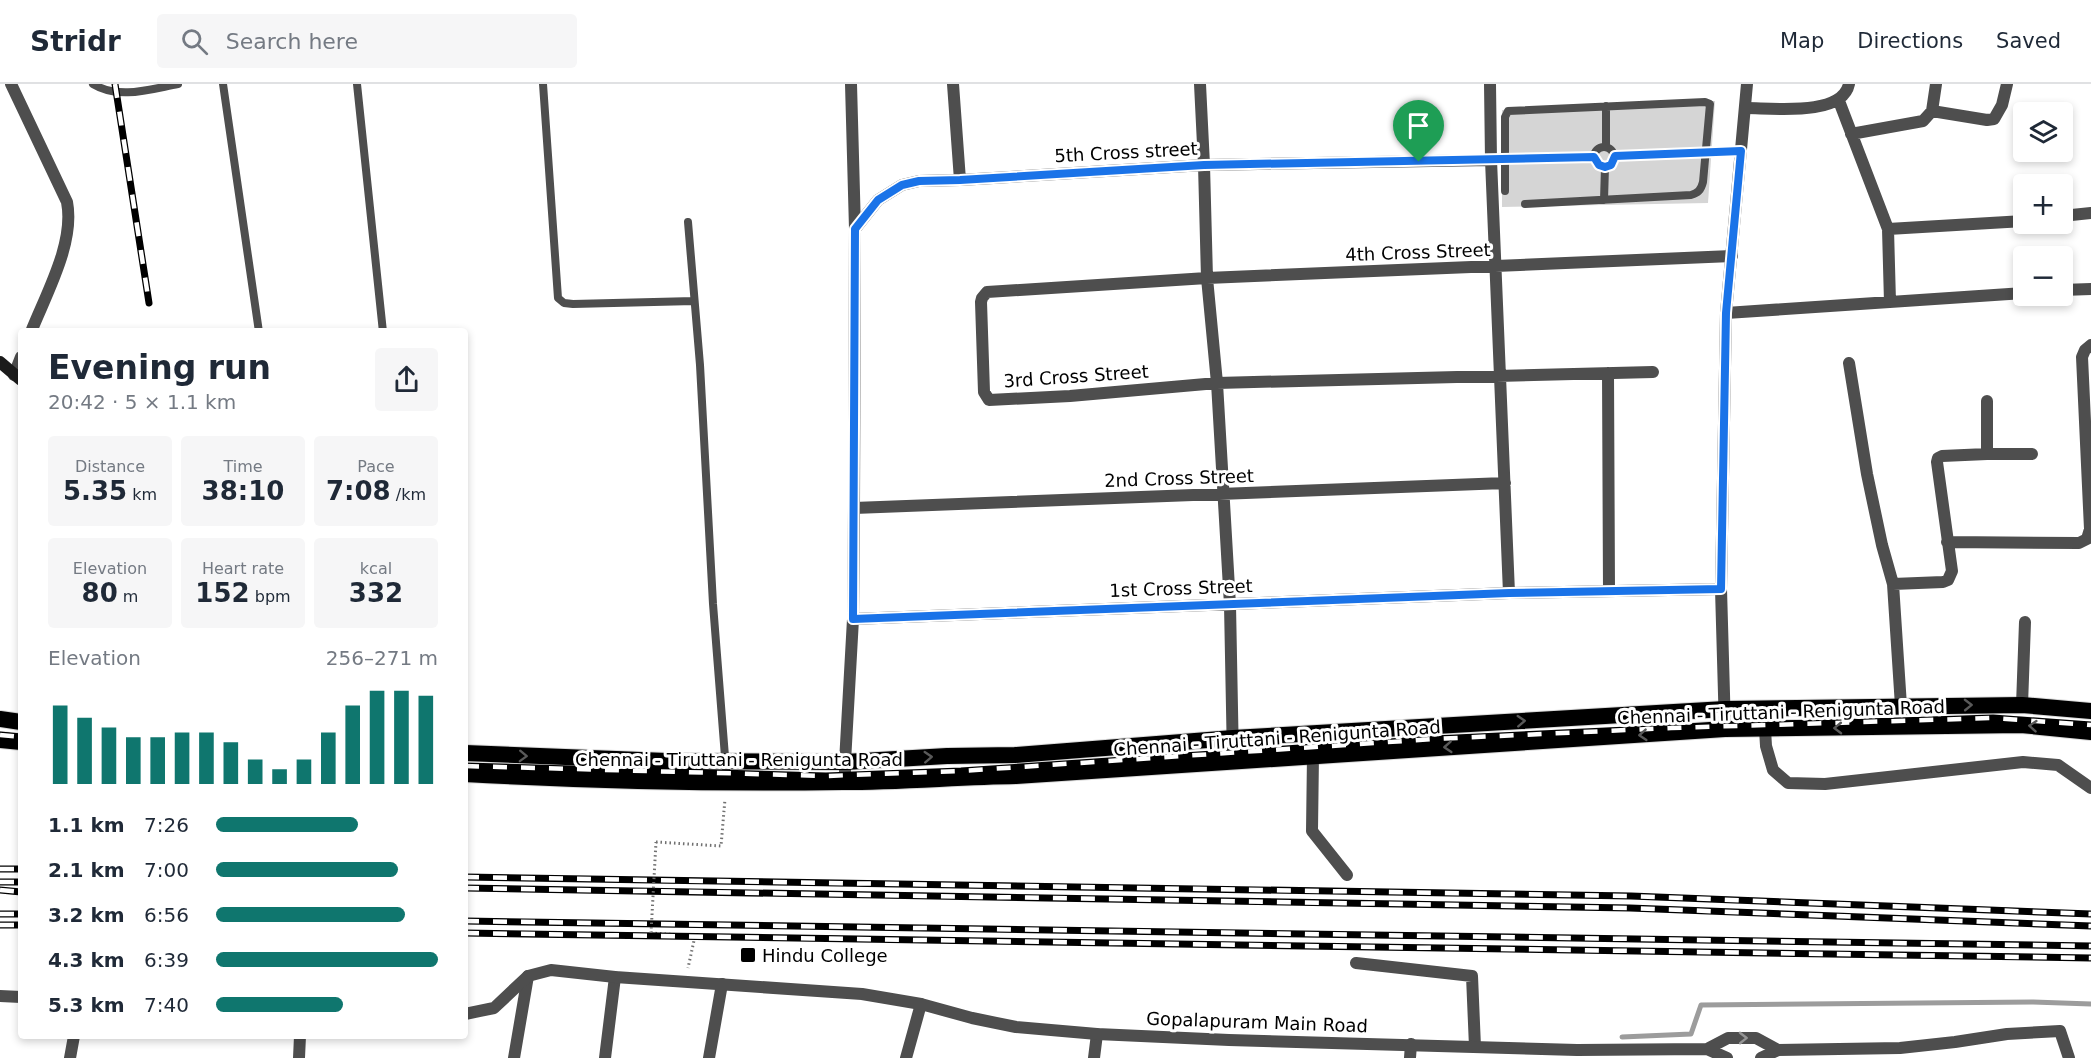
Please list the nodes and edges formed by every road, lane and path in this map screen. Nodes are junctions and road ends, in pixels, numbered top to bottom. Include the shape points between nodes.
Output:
1 (11, 84) edge
2 (93, 84) edge
3 (178, 84) edge
4 (223, 84) edge
5 (357, 84) edge
6 (543, 84) edge
7 (851, 84) edge
8 (953, 84) edge
9 (1200, 84) edge
10 (1490, 84) edge
11 (1747, 84) edge
12 (1849, 84) edge
13 (1936, 84) edge
14 (2007, 84) edge
15 (1839, 101) junction
16 (1606, 106) junction
17 (1746, 108) junction
18 (1932, 111) junction
19 (1851, 134) junction
20 (1606, 146) junction
21 (1741, 151) junction
22 (1704, 152) junction
23 (1615, 156) junction
24 (1594, 157) junction
25 (1491, 160) junction
26 (1504, 160) junction
27 (1204, 165) junction
28 (1605, 167) junction
29 (960, 180) junction
30 (1505, 191) dead end
31 (1604, 200) junction
32 (1525, 204) dead end
33 (2091, 213) edge
34 (2073, 215) edge
35 (688, 222) dead end
36 (2013, 222) edge
37 (855, 229) junction
38 (1888, 229) junction
39 (1732, 256) junction
40 (1496, 267) junction
41 (1207, 278) junction
42 (1106, 284) joint
43 (2091, 289) edge
44 (2073, 290) edge
45 (2013, 294) edge
46 (694, 302) junction
47 (1890, 302) junction
48 (1726, 313) junction
49 (33, 328) edge
50 (258, 328) edge
51 (383, 328) edge
52 (2091, 345) edge
53 (0, 362) edge
54 (1849, 363) dead end
55 (1653, 372) dead end
56 (1608, 373) junction
57 (1500, 376) junction
58 (18, 378) edge
59 (1217, 383) junction
60 (1987, 401) dead end
61 (1987, 454) junction
62 (2032, 454) dead end
63 (1505, 483) junction
64 (1224, 494) junction
65 (854, 508) junction
66 (1947, 542) junction
67 (1893, 584) junction
68 (1721, 589) junction
69 (1609, 591) junction
70 (1509, 593) junction
71 (1230, 604) junction
72 (853, 619) junction
73 (2025, 622) dead end
74 (2022, 705) junction
75 (1901, 706) junction
76 (1725, 709) junction
77 (2091, 711) edge
78 (0, 719) edge
79 (18, 722) edge
80 (1725, 729) junction
81 (1765, 729) junction
82 (2091, 732) edge
83 (1233, 738) junction
84 (0, 740) edge
85 (18, 742) edge
86 (468, 752) edge
87 (468, 753) edge
88 (1313, 755) junction
89 (1233, 760) junction
90 (726, 761) junction
91 (845, 762) junction
92 (468, 774) edge
93 (485, 775) junction
94 (727, 782) junction
95 (845, 782) junction
96 (2091, 788) edge
97 (1347, 875) dead end
98 (1356, 963) dead end
99 (528, 976) junction
100 (615, 977) junction
101 (685, 982) junction
102 (722, 984) junction
103 (0, 996) edge
104 (18, 997) edge
105 (921, 1004) junction
106 (468, 1013) edge
107 (1097, 1034) junction
108 (73, 1039) edge
109 (300, 1039) edge
110 (1411, 1044) junction
111 (1475, 1047) junction
112 (1707, 1049) junction
113 (1778, 1050) junction
114 (1838, 1053) edge
115 (1567, 1054) edge
116 (70, 1058) edge
117 (299, 1058) edge
118 (514, 1058) edge
119 (605, 1058) edge
120 (709, 1058) edge
121 (906, 1058) edge
122 (1094, 1058) edge
123 (1410, 1058) edge
124 (1727, 1058) edge
125 (1761, 1058) edge
126 (2069, 1058) edge

1 - 49 street via 70,216 67,242
2 - 3 lane via 112,92
4 - 50 lane
5 - 51 lane
6 - 46 lane via 558,298 573,304
7 - 37 street
8 - 29 street
9 - 27 street
10 - 25 street
11 - 17 street
12 - 15 street
13 - 18 street
14 - 18 street via 1994,119
15 - 17 street via 1815,107
15 - 19 street
16 - 20 lane
16 - 22 lane via 1708,103 1711,106
16 - 26 lane via 1508,111
17 - 21 street
18 - 19 street via 1923,121
19 - 38 street
20 - 23 lane
20 - 24 lane via 1597,149
21 - 22 lane
21 - 39 street
22 - 23 lane
22 - 31 lane via 1703,182 1697,193
23 - 28 lane via 1611,165
24 - 26 lane
24 - 28 lane
25 - 26 lane
25 - 27 street, 5th Cross street
25 - 40 street
26 - 30 lane
27 - 29 street, 5th Cross street
27 - 41 street
28 - 31 lane
29 - 37 street, 5th Cross street via 902,185 878,200
31 - 32 lane
33 - 34 street
35 - 46 lane
36 - 38 street
37 - 65 street
38 - 47 street
39 - 40 street, 4th Cross Street
39 - 48 street
40 - 41 street, 4th Cross Street
40 - 57 street
41 - 42 street, 4th Cross Street
41 - 59 street
42 - 59 street, 3rd Cross Street via 987,292 981,302 984,392 988,400
43 - 44 street
45 - 47 street
46 - 90 lane
47 - 48 street
48 - 68 street
52 - 66 street via 2082,357 2090,529 2087,538 2079,543
53 - 58 main road
54 - 67 street via 1882,545
55 - 56 street
56 - 57 street
56 - 69 street
57 - 59 street
57 - 63 street
59 - 64 street
60 - 61 street
61 - 62 street
61 - 66 street via 1938,458
63 - 64 street, 2nd Cross Street
63 - 70 street
64 - 65 street, 2nd Cross Street
64 - 71 street
65 - 72 street
66 - 67 street via 1952,571 1948,580
67 - 75 street
68 - 69 street, 1st Cross Street
68 - 76 street
69 - 70 street, 1st Cross Street
70 - 71 street, 1st Cross Street
71 - 72 street, 1st Cross Street
71 - 83 street
72 - 91 street
73 - 74 street
75 -> 74 highway, Chennai - Tiruttani - Renigunta Road
74 - 77 highway, Chennai - Tiruttani - Renigunta Road
75 - 76 highway, Chennai - Tiruttani - Renigunta Road
76 - 80 street
83 -> 76 highway, Chennai - Tiruttani - Renigunta Road
78 - 79 highway
80 - 81 highway, Chennai - Tiruttani - Renigunta Road
80 -> 88 highway, Chennai - Tiruttani - Renigunta Road
82 -> 81 highway, Chennai - Tiruttani - Renigunta Road via 2021,725
81 - 96 street via 1773,770 1788,783 1825,784 2023,762 2058,765
83 - 89 street
91 -> 83 highway, Chennai - Tiruttani - Renigunta Road via 1015,755
84 - 85 highway
86 -> 90 highway, Chennai - Tiruttani - Renigunta Road
87 - 93 main road
88 - 89 highway, Chennai - Tiruttani - Renigunta Road
88 - 97 street via 1312,831
89 - 95 highway, Chennai - Tiruttani - Renigunta Road via 1016,776
90 - 91 highway, Chennai - Tiruttani - Renigunta Road
90 - 94 lane
91 - 95 street
92 - 93 highway, Chennai - Tiruttani - Renigunta Road
93 - 94 highway, Chennai - Tiruttani - Renigunta Road
94 - 95 highway, Chennai - Tiruttani - Renigunta Road
94 - 101 path, bridge via 721,846 656,842 651,933 695,936
98 - 111 street via 1472,976
99 - 100 street, Gopalapuram Main Road via 551,970
99 - 106 street via 494,1008
99 - 118 street
100 - 101 street, Gopalapuram Main Road
100 - 119 street
101 - 102 street, Gopalapuram Main Road
102 - 105 street, Gopalapuram Main Road via 862,994
102 - 120 street
103 - 104 street
105 - 107 street, Gopalapuram Main Road via 1016,1027
105 - 121 street
107 - 110 street, Gopalapuram Main Road
107 - 122 street
108 - 116 street
109 - 117 street
110 - 111 street, Gopalapuram Main Road
110 - 123 street
111 - 115 street, Gopalapuram Main Road
112 -> 113 street, Gopalapuram Main Road via 1728,1038 1756,1038
112 - 115 street, Gopalapuram Main Road
112 - 124 street
113 - 114 street, Gopalapuram Main Road
113 - 125 street
114 - 126 street, Gopalapuram Main Road via 2060,1031

